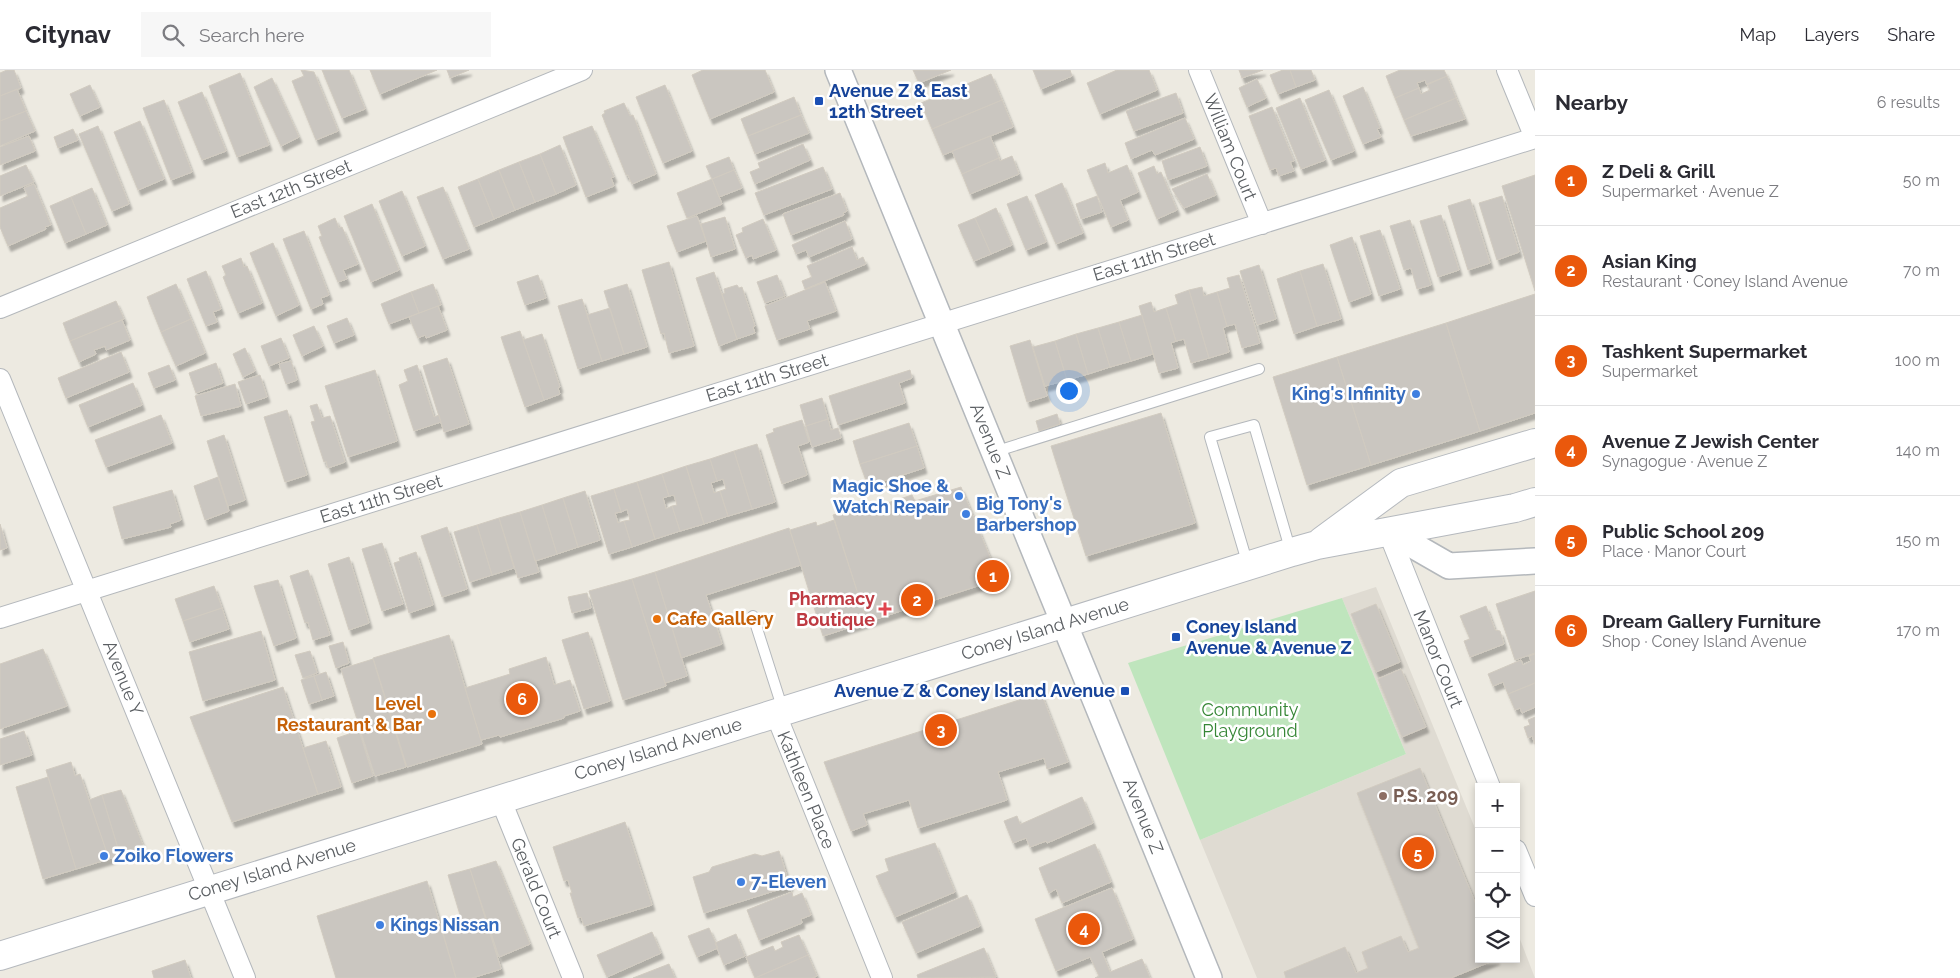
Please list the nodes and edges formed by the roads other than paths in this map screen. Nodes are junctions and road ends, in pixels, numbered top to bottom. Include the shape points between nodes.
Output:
1 (582, 70) edge
2 (838, 70) edge
3 (1199, 70) edge
4 (1507, 70) edge
5 (1535, 138) edge
6 (1262, 224) junction
7 (0, 308) edge
8 (942, 323) junction
9 (1259, 369) dead end
10 (0, 379) edge
11 (1535, 442) edge
12 (994, 452) junction
13 (1535, 502) edge
14 (1388, 531) junction
15 (1304, 549) junction
16 (1535, 561) edge
17 (1248, 566) junction
18 (86, 591) junction
19 (753, 616) dead end
20 (0, 618) edge
21 (1064, 623) junction
22 (779, 711) junction
23 (1488, 783) edge
24 (500, 798) junction
25 (1520, 860) edge
26 (209, 890) junction
27 (1535, 896) edge
28 (0, 956) edge
29 (245, 978) edge
30 (573, 978) edge
31 (882, 978) edge
32 (1209, 978) edge

1 - 7 street, East 12th Street
2 - 8 street, Avenue Z
3 - 6 street, William Court
4 - 5 street
5 - 6 street, East 11th Street
6 - 8 street, East 11th Street
8 - 12 street, Avenue Z
8 - 18 street, East 11th Street
9 - 12 lane
10 - 18 street, Avenue Y
11 - 15 main road, Coney Island Avenue via 1401,483
12 - 21 street, Avenue Z
13 - 14 main road, Coney Island Avenue
14 - 15 main road, Coney Island Avenue
14 - 16 street via 1449,566
14 - 23 street, Manor Court
15 - 17 main road, Coney Island Avenue
15 - 17 lane via 1254,424 1210,437
17 - 21 main road, Coney Island Avenue
18 - 20 street, East 11th Street
18 - 26 street, Avenue Y
19 - 22 lane
21 - 22 main road, Coney Island Avenue
21 - 32 street, Avenue Z
22 - 24 main road, Coney Island Avenue
22 - 31 street, Kathleen Place
24 - 26 main road, Coney Island Avenue
24 - 30 street, Gerald Court
25 - 27 street
26 - 28 main road, Coney Island Avenue
26 - 29 street, Avenue Y

